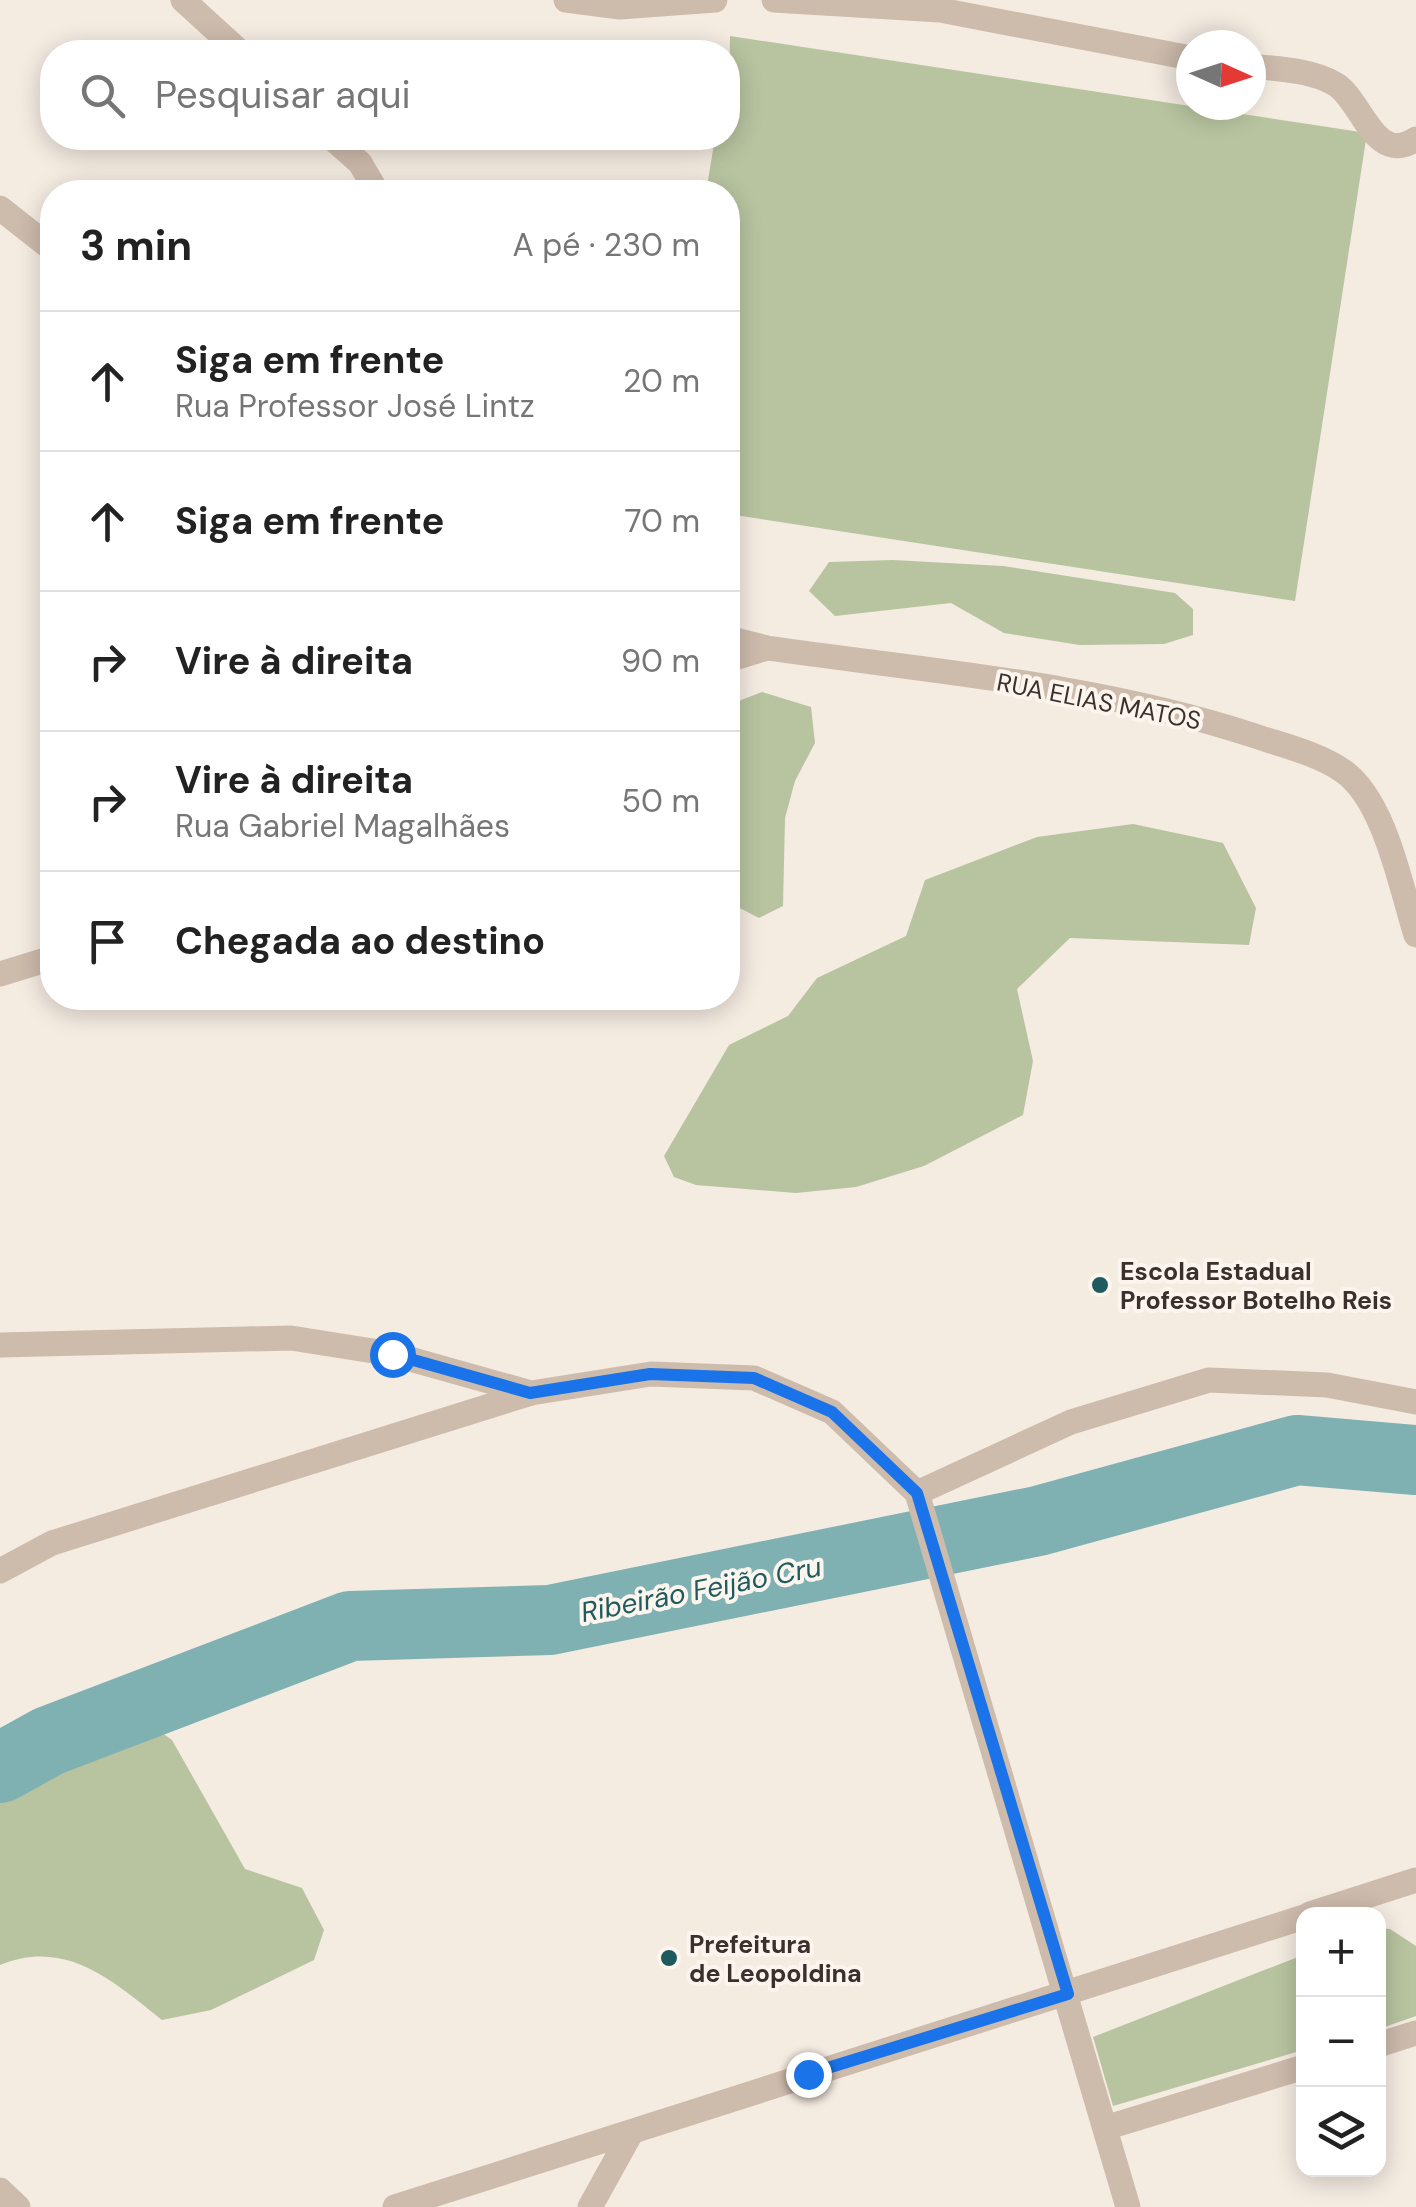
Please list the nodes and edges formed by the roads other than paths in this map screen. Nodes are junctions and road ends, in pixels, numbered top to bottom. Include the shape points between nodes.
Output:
1 (183, 0) edge
2 (566, 0) edge
3 (714, 0) edge
4 (774, 0) edge
5 (227, 40) edge
6 (1176, 55) edge
7 (1266, 68) edge
8 (1416, 139) edge
9 (345, 150) edge
10 (370, 180) edge
11 (0, 208) edge
12 (40, 240) edge
13 (740, 641) edge
14 (767, 648) junction
15 (740, 656) edge
16 (1416, 935) edge
17 (40, 962) edge
18 (0, 974) edge
19 (0, 1344) edge
20 (530, 1393) junction
21 (1416, 1402) edge
22 (917, 1493) junction
23 (0, 1571) edge
24 (1416, 1880) edge
25 (1334, 1907) edge
26 (1296, 1920) edge
27 (1068, 1994) junction
28 (1416, 2033) edge
29 (1386, 2042) edge
30 (1296, 2070) edge
31 (1105, 2128) junction
32 (631, 2133) junction
33 (0, 2190) edge
34 (18, 2207) edge
35 (395, 2207) edge
36 (590, 2207) edge
37 (1128, 2207) edge

1 - 5 street
2 - 3 street via 620,6
4 - 6 street via 940,10
7 - 8 street via 1338,85 1384,141
9 - 10 street
11 - 12 street
13 - 14 street
14 - 15 street, RUA ELIAS MATOS
14 - 16 street, RUA ELIAS MATOS via 1193,715 1296,750 1345,772 1379,817
17 - 18 street
19 - 20 street via 292,1338 392,1354
20 - 22 street via 650,1374 754,1378 832,1412
20 - 23 street via 52,1543
21 - 22 street via 1327,1385 1209,1380 1071,1422
22 - 27 street
24 - 25 street
26 - 27 street
27 - 31 street
27 - 32 street
28 - 29 street
30 - 31 street
31 - 37 street
32 - 35 street
32 - 36 street
33 - 34 street

